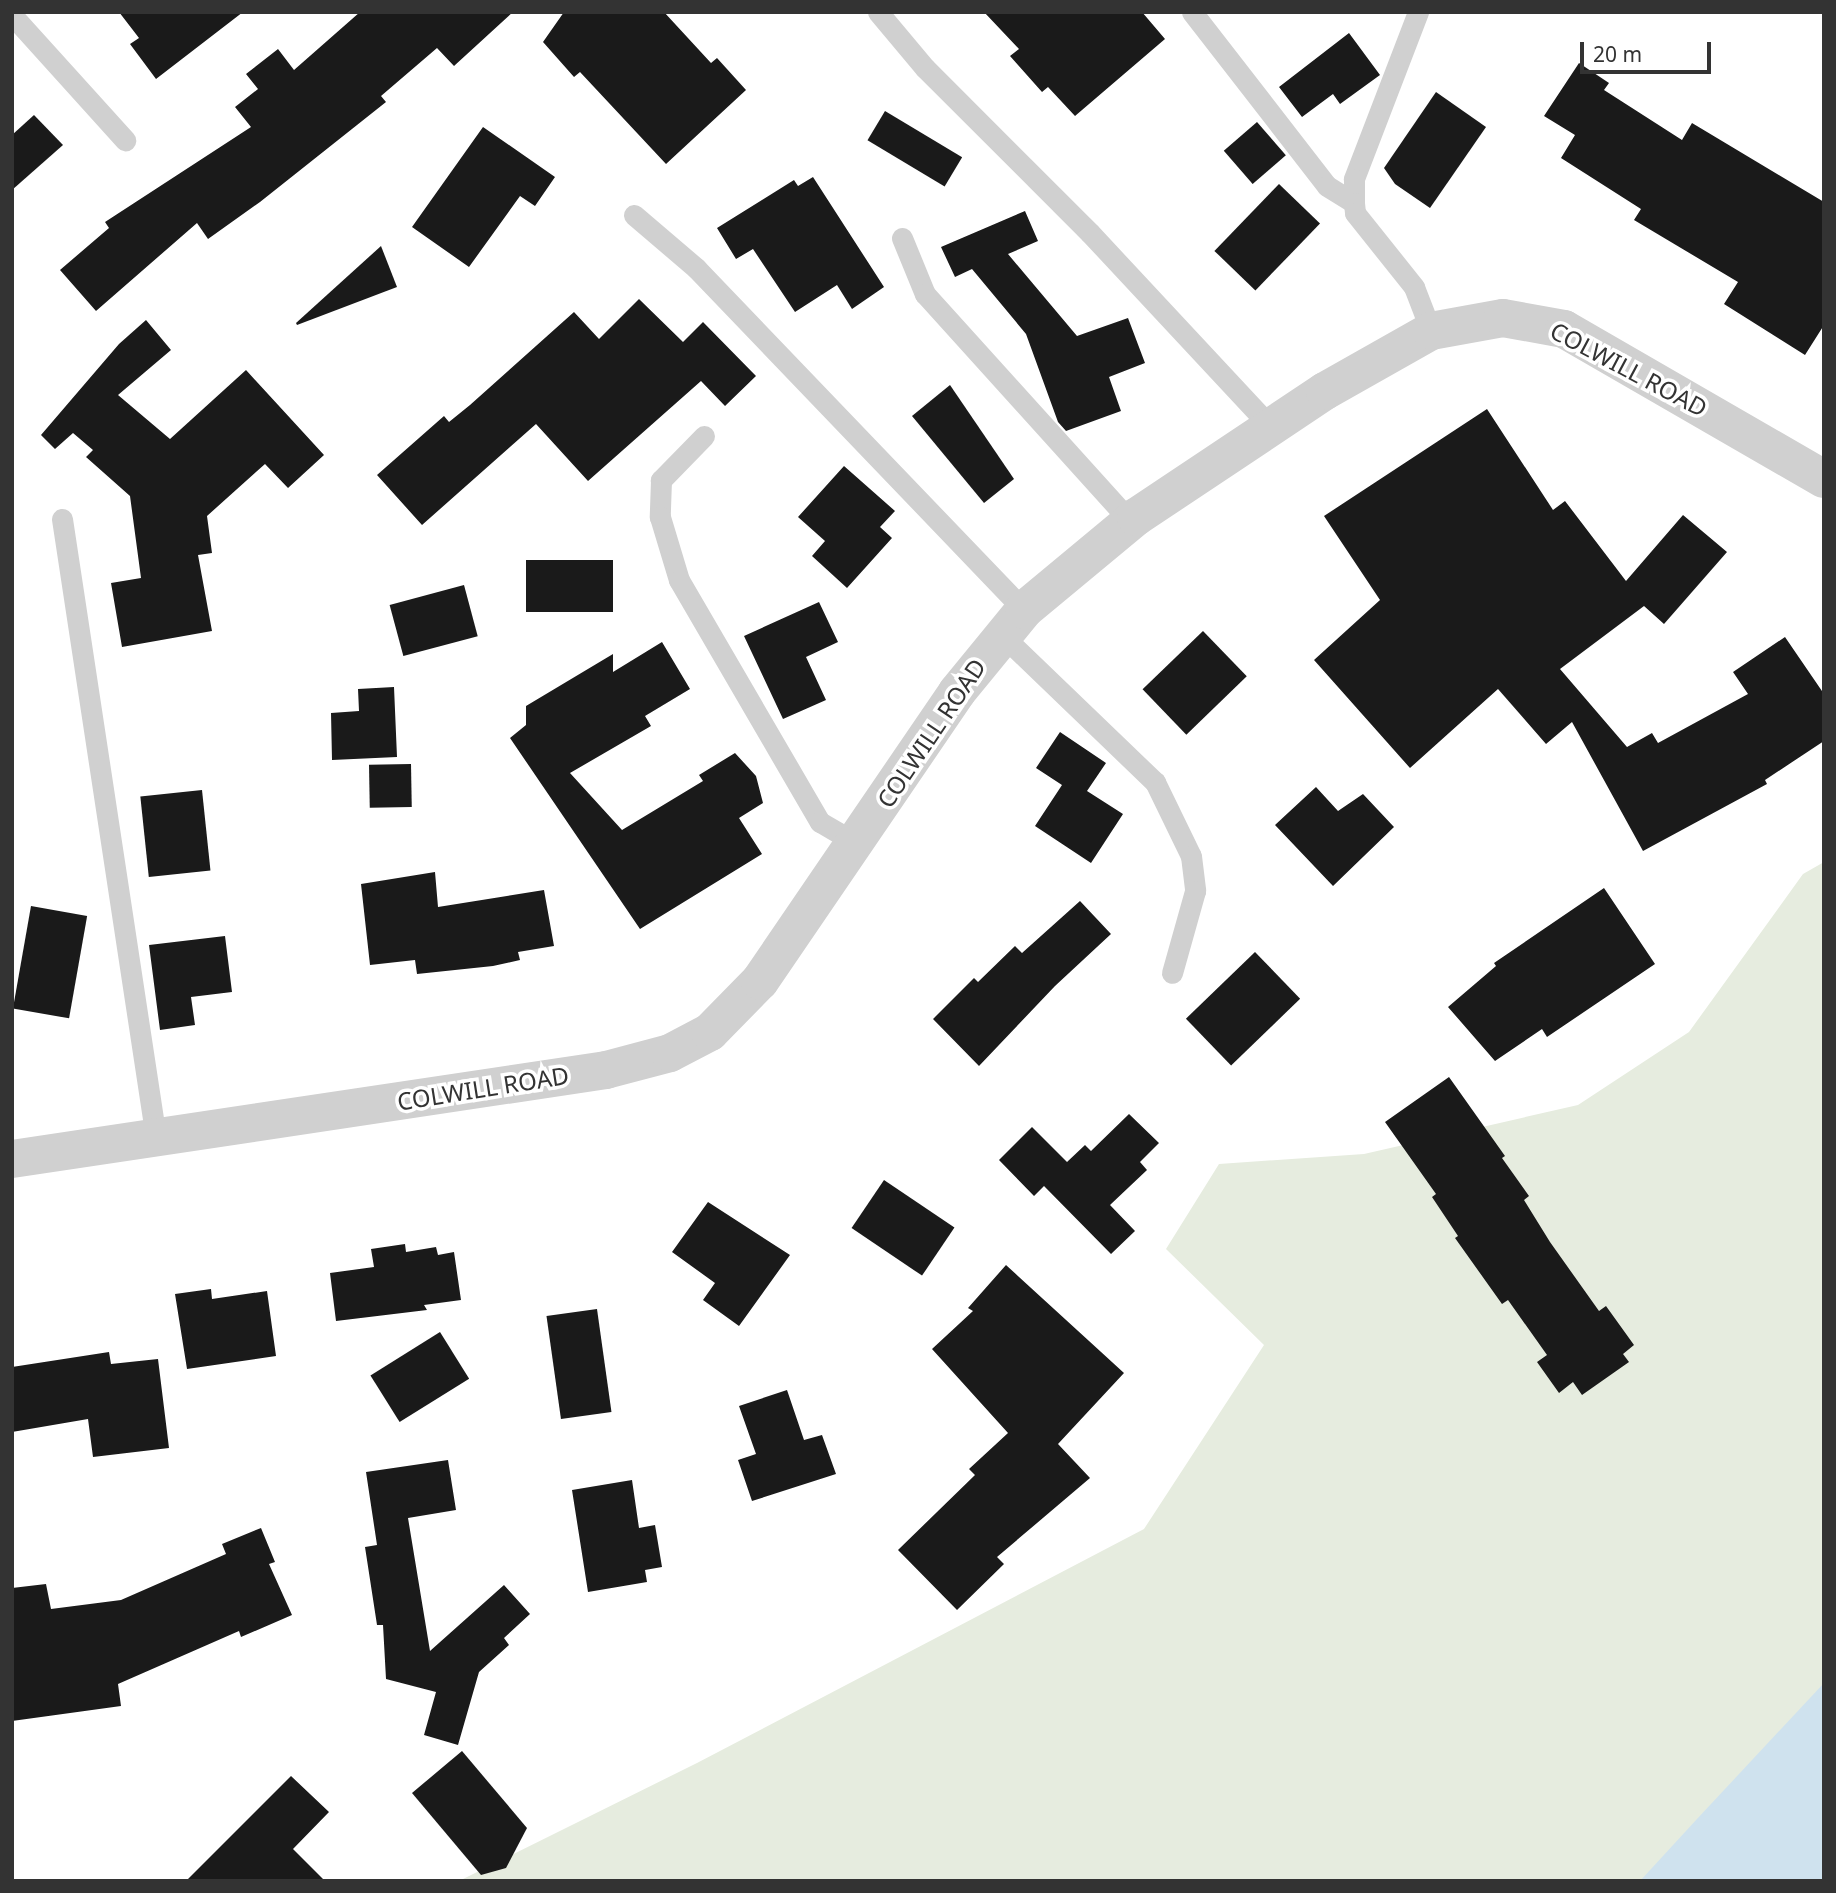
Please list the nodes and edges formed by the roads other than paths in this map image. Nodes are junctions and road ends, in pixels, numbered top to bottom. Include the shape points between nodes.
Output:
1 (878, 12) edge
2 (1418, 12) edge
3 (1194, 13) edge
4 (12, 15) edge
5 (125, 140) dead end
6 (1354, 203) junction
7 (634, 215) dead end
8 (902, 238) dead end
9 (1431, 331) junction
10 (1271, 427) junction
11 (704, 436) dead end
12 (1824, 478) edge
13 (62, 520) dead end
14 (1130, 522) junction
15 (1012, 622) junction
16 (856, 844) junction
17 (1172, 973) dead end
18 (156, 1138) junction
19 (12, 1159) edge

1 - 10 lane via 925,68 1090,233
2 - 6 lane via 1354,179
3 - 6 lane via 1327,186
4 - 5 lane
6 - 9 lane via 1355,213 1414,287
7 - 15 lane via 696,268
8 - 14 lane via 925,294
9 - 10 street, COLWILL ROAD
9 - 12 street, COLWILL ROAD via 1503,318 1537,320 1564,329
10 - 14 street, COLWILL ROAD
11 - 16 lane via 661,480 660,517 679,580 820,822
13 - 18 lane
14 - 15 street, COLWILL ROAD
15 - 16 street, COLWILL ROAD via 957,692
15 - 17 lane via 1155,782 1191,856 1195,891
16 - 18 street, COLWILL ROAD via 737,1008 710,1031 670,1053 606,1070
18 - 19 street, COLWILL ROAD

